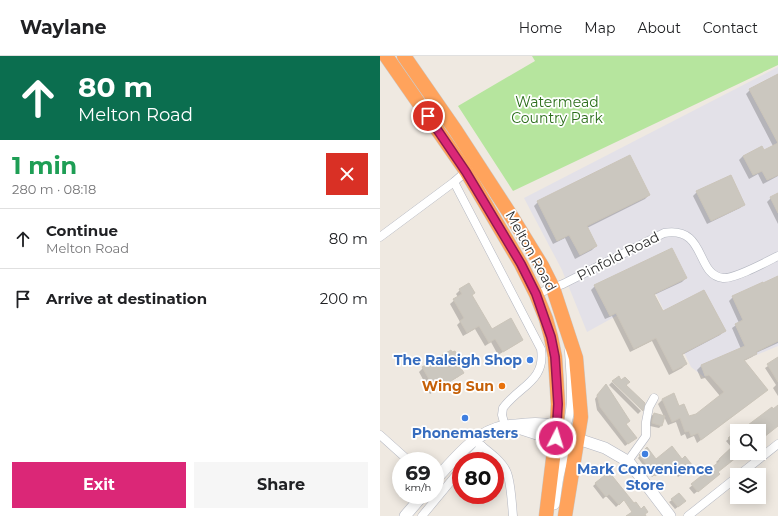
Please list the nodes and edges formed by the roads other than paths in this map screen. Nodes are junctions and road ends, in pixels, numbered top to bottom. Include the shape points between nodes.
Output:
1 (386, 56) edge
2 (404, 56) edge
3 (478, 163) junction
4 (466, 172) junction
5 (454, 182) junction
6 (380, 237) edge
7 (778, 256) edge
8 (553, 288) junction
9 (536, 294) junction
10 (568, 336) junction
11 (654, 398) dead end
12 (509, 426) junction
13 (559, 432) junction
14 (380, 435) edge
15 (578, 439) junction
16 (478, 443) junction
17 (778, 444) edge
18 (399, 452) edge
19 (473, 452) edge
20 (628, 461) junction
21 (748, 468) edge
22 (444, 472) edge
23 (452, 480) edge
24 (730, 482) edge
25 (414, 504) edge
26 (667, 515) edge
27 (404, 516) edge
28 (422, 516) edge
29 (513, 516) edge
30 (546, 516) edge
31 (551, 516) edge
32 (565, 516) edge
33 (688, 516) edge

1 - 4 highway, Melton Road
2 - 3 highway, Melton Road
3 - 4 street
3 - 8 highway, Melton Road via 528,242
4 - 5 street
4 - 9 highway, Melton Road
5 - 6 street
5 - 12 street via 541,349 542,363 538,374 503,408 502,416
7 - 8 street, Pinfold Road via 724,278 710,272 694,242 675,231 664,233
8 - 9 street
8 - 10 highway, Melton Road
9 - 13 highway, Melton Road via 551,337 557,380
10 - 13 street via 568,423
10 - 15 highway, Melton Road via 576,358 581,417
11 - 20 street via 649,407 646,436
12 - 13 street via 543,436
12 - 16 street via 484,433
13 - 15 street
13 - 30 highway, Melton Road
14 - 18 street
15 - 20 street via 605,448
15 - 31 street via 562,458
15 - 32 highway, Melton Road
16 - 19 street
16 - 22 street
16 - 29 street via 507,472
17 - 21 street
20 - 26 street
23 - 28 street
24 - 33 street
25 - 27 street

